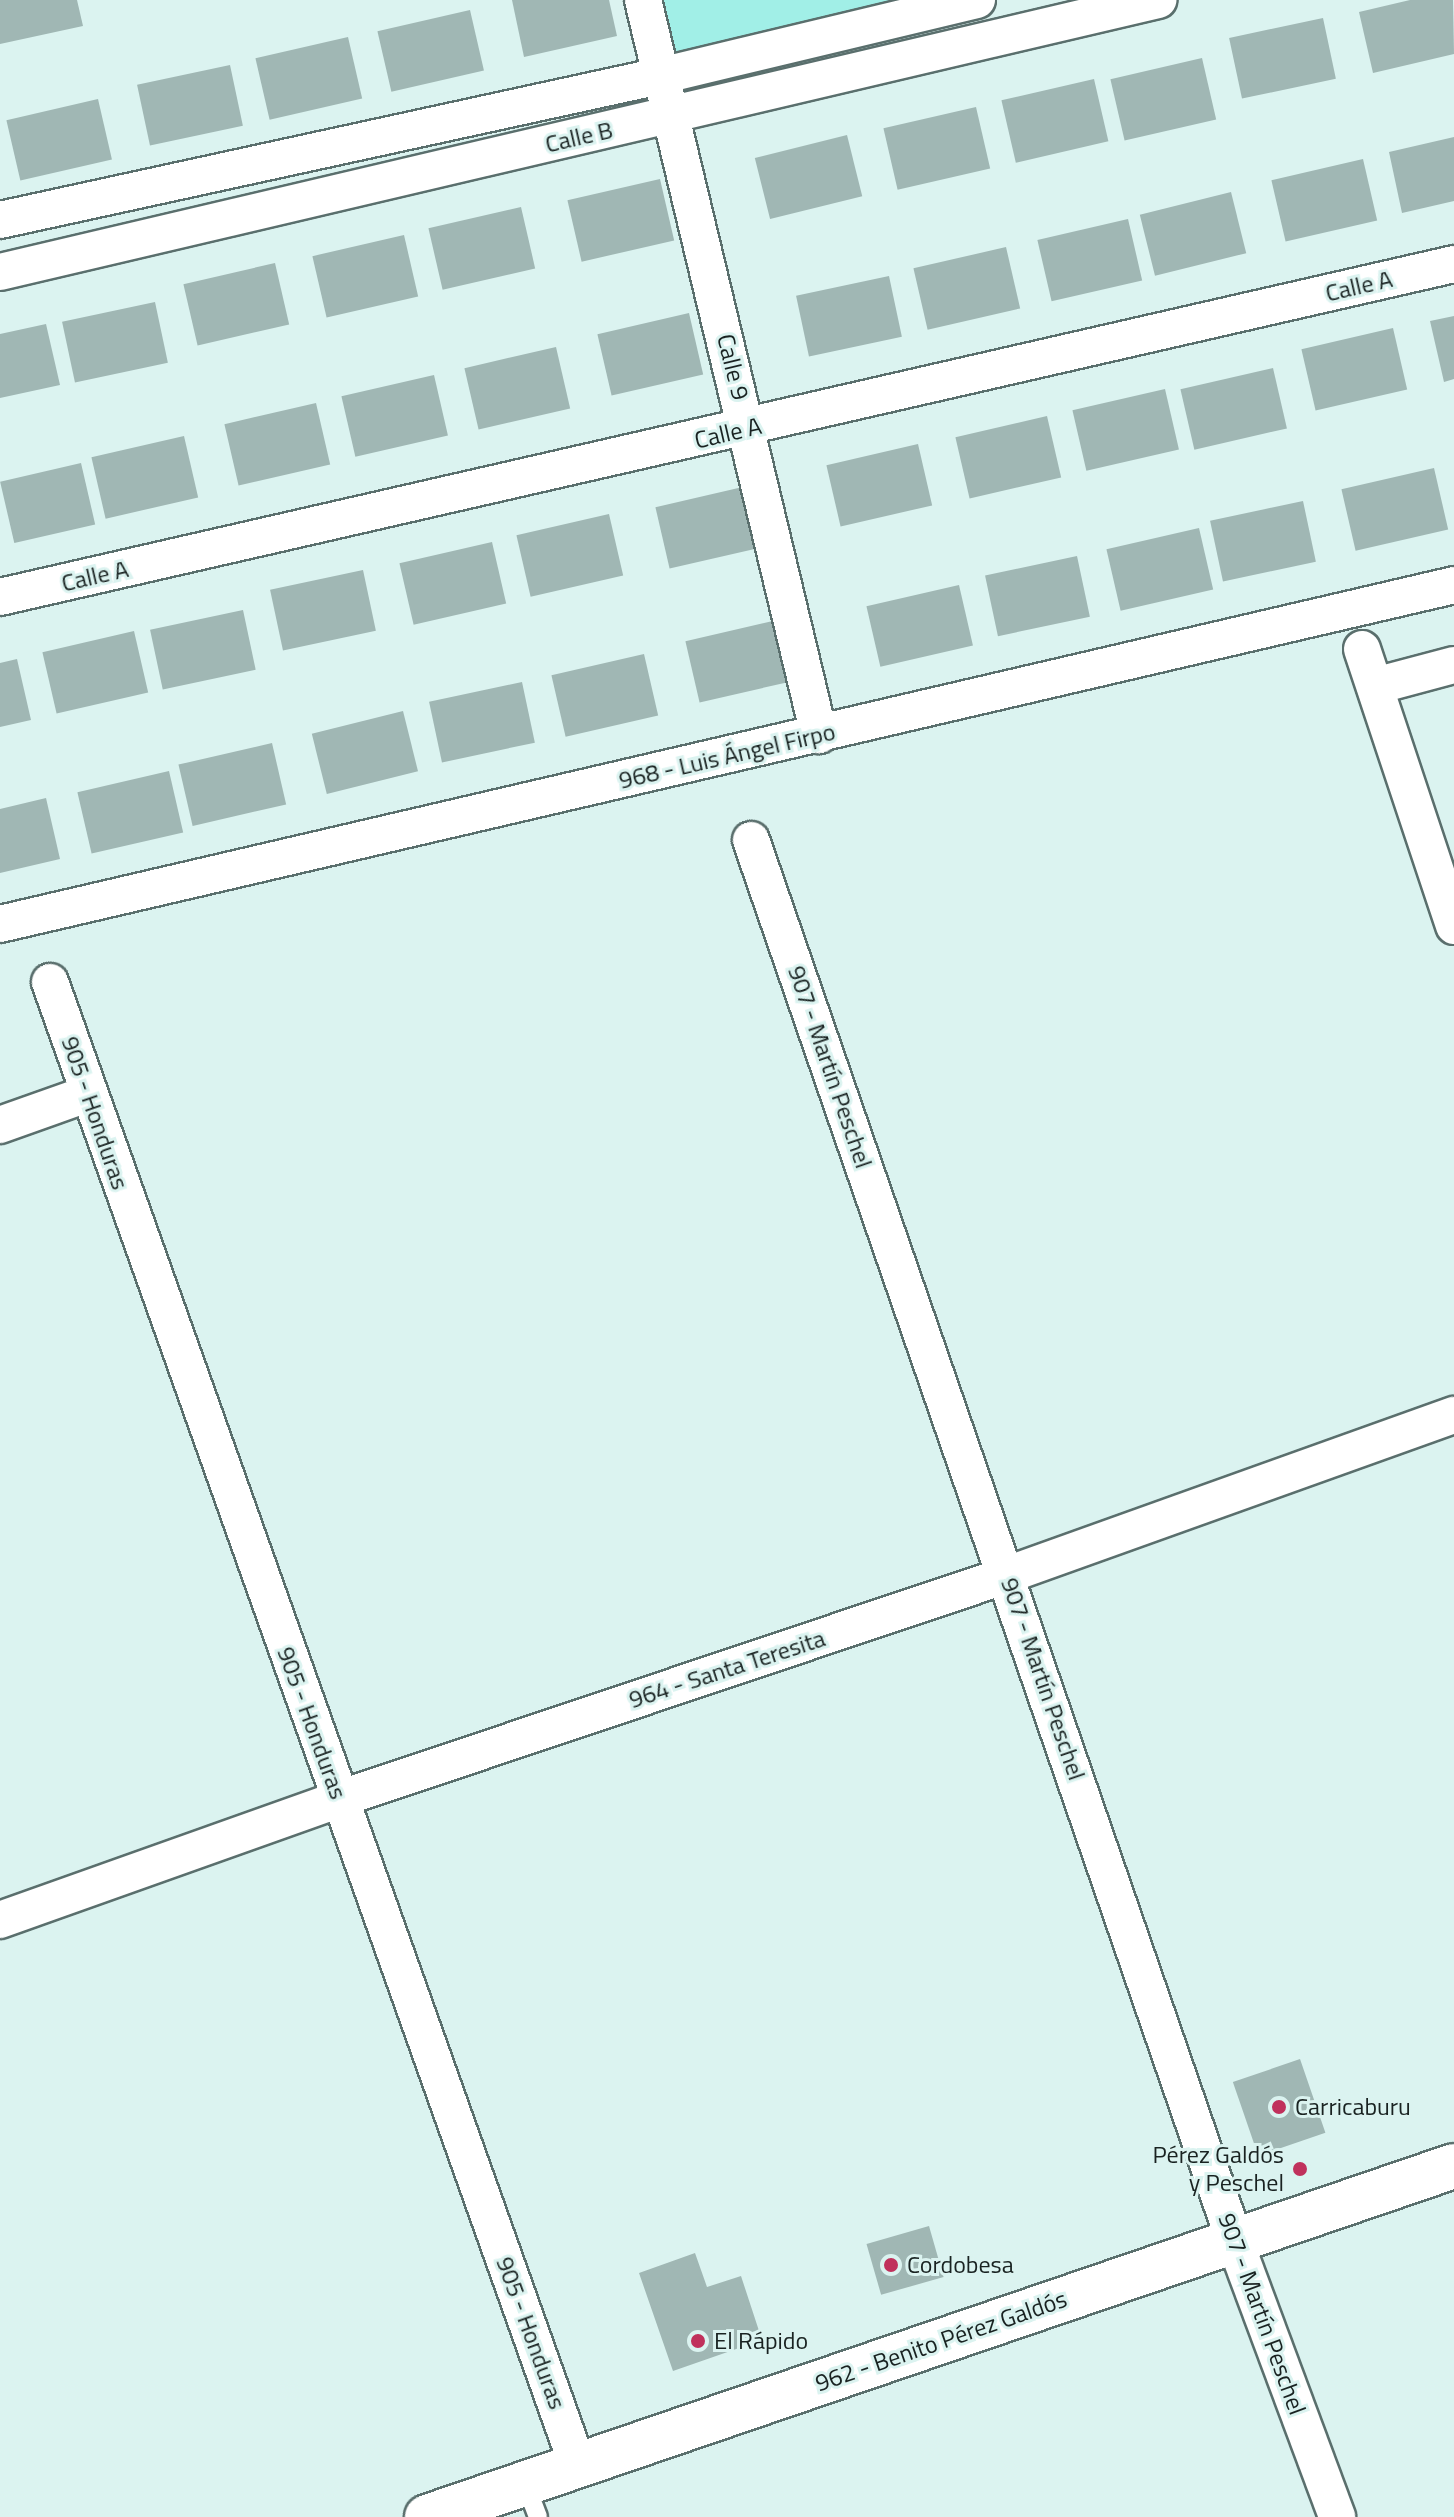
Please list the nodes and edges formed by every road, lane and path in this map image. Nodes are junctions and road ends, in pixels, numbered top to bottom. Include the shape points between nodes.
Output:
1 (643, 0) edge
2 (977, 0) edge
3 (1158, 0) edge
4 (660, 76) junction
5 (670, 116) junction
6 (0, 220) edge
7 (1454, 264) edge
8 (0, 272) edge
9 (749, 428) junction
10 (1454, 585) edge
11 (0, 597) edge
12 (1362, 649) dead end
13 (1454, 665) edge
14 (1375, 686) junction
15 (819, 735) junction
16 (751, 840) dead end
17 (0, 924) edge
18 (1454, 926) edge
19 (50, 982) dead end
20 (87, 1094) junction
21 (0, 1125) edge
22 (1454, 1415) edge
23 (1007, 1575) junction
24 (339, 1799) junction
25 (0, 1920) edge
26 (1454, 2166) edge
27 (1235, 2242) junction
28 (577, 2464) junction
29 (531, 2500) edge
30 (427, 2517) edge
31 (1337, 2517) edge

1 - 4 street, Calle 9
2 - 4 street, Calle B
3 - 5 street, Calle B
4 - 5 street, Calle 9
4 - 6 street, Calle B
5 - 8 street, Calle B
5 - 9 street, Calle 9
7 - 9 street, Calle A
9 - 11 street, Calle A
9 - 15 street, Calle 9
10 - 15 street, 968 - Luis Ángel Firpo
12 - 14 street
13 - 14 street
14 - 18 street
15 - 17 street, 968 - Luis Ángel Firpo
16 - 23 street, 907 - Martín Peschel
19 - 20 street, 905 - Honduras
20 - 21 street
20 - 24 street, 905 - Honduras
22 - 23 street, 964 - Santa Teresita
23 - 24 street, 964 - Santa Teresita
23 - 27 street, 907 - Martín Peschel
24 - 25 street, 964 - Santa Teresita
24 - 28 street, 905 - Honduras
26 - 27 main road, 962 - Benito Pérez Galdós
27 - 28 main road, 962 - Benito Pérez Galdós
27 - 31 street, 907 - Martín Peschel
28 - 29 main road, 962 - Benito Pérez Galdós
29 - 30 main road, 962 - Benito Pérez Galdós

